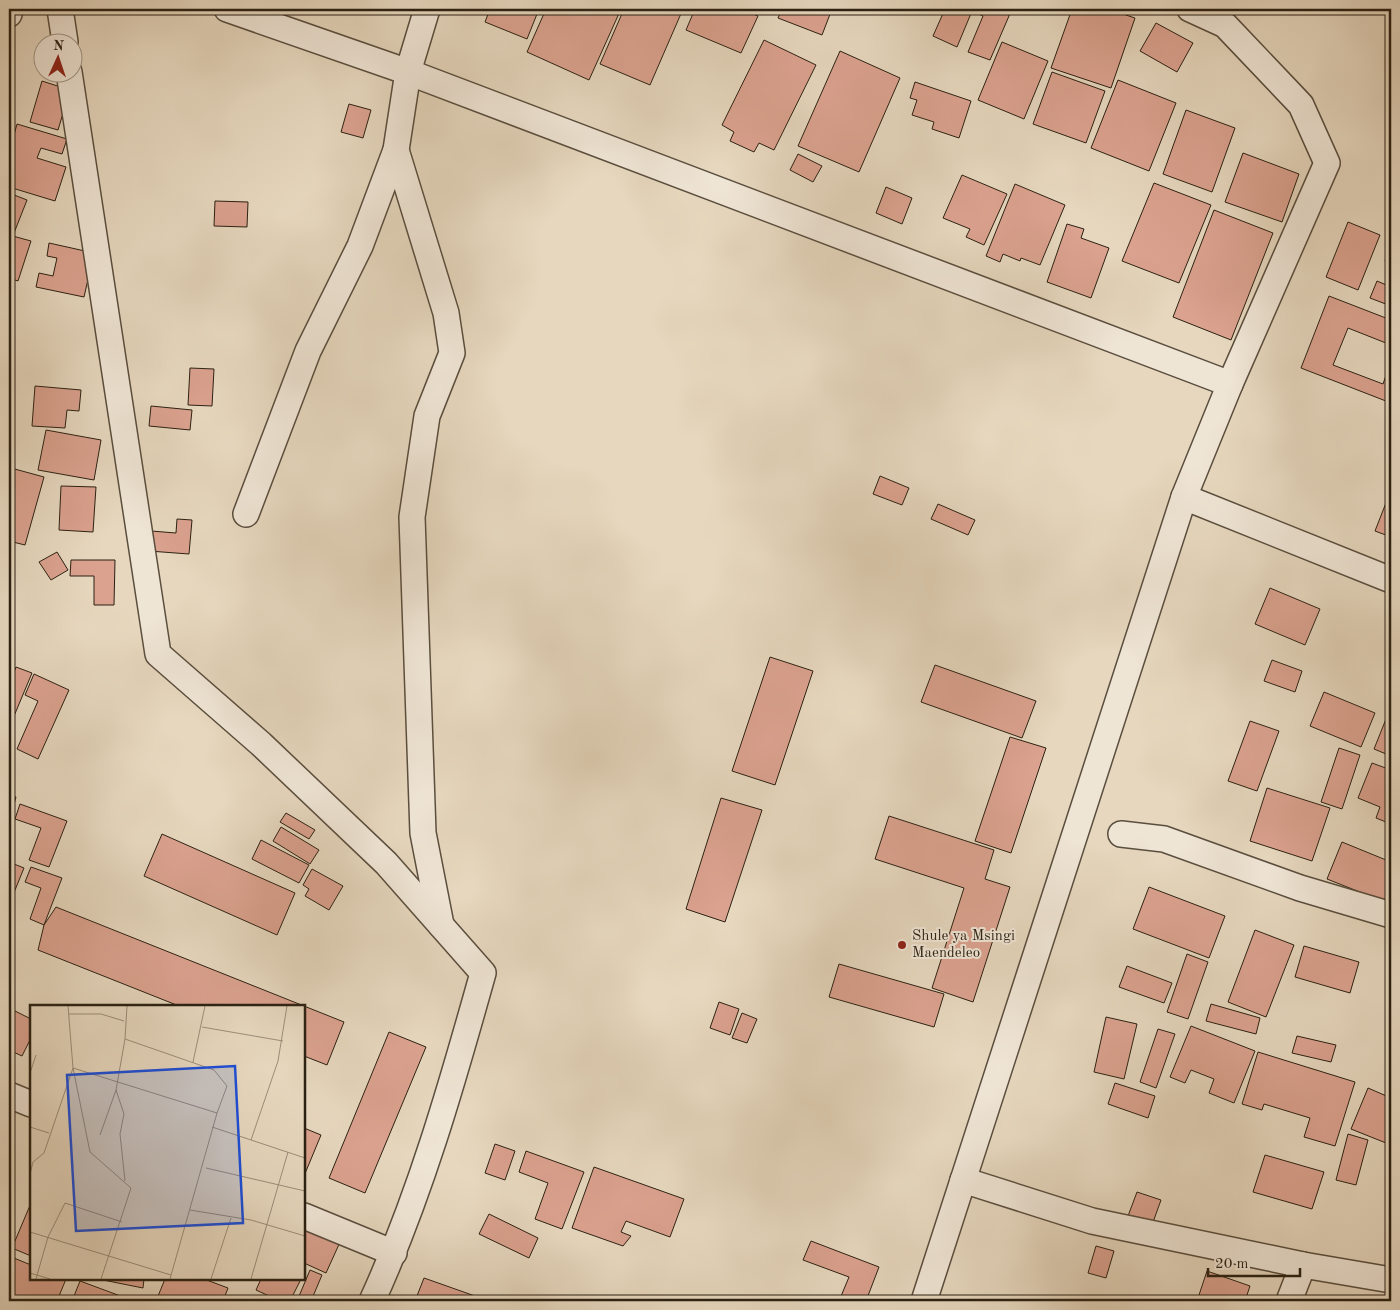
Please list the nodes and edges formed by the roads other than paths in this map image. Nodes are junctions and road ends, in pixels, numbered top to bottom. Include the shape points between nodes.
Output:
1 (10, 9) edge
2 (60, 9) edge
3 (227, 9) edge
4 (426, 9) edge
5 (1190, 9) edge
6 (9, 14) edge
7 (63, 32) edge
8 (408, 72) junction
9 (71, 82) edge
10 (396, 150) junction
11 (1230, 384) junction
12 (1184, 497) junction
13 (246, 514) dead end
14 (1391, 580) edge
15 (1121, 834) dead end
16 (1391, 915) edge
17 (441, 924) junction
18 (9, 1095) edge
19 (30, 1104) edge
20 (963, 1180) junction
21 (305, 1216) edge
22 (394, 1253) junction
23 (1303, 1265) junction
24 (1391, 1280) edge
25 (372, 1301) edge
26 (924, 1301) edge
27 (1290, 1301) edge

1 - 6 street
2 - 7 street
3 - 8 street
4 - 8 street
5 - 11 street via 1224,25 1302,105 1327,163
8 - 10 street
8 - 11 street
9 - 17 street via 158,654 261,744 386,862
10 - 13 street via 360,246 308,351
10 - 17 street via 446,313 452,353 428,416 412,517 423,833
11 - 12 street
12 - 14 street
12 - 20 street
15 - 16 street via 1164,839 1300,888
17 - 22 street via 484,973 449,1093
18 - 19 street
20 - 23 street via 1092,1221
20 - 26 street
21 - 22 street
22 - 25 street
23 - 24 street
23 - 27 street

